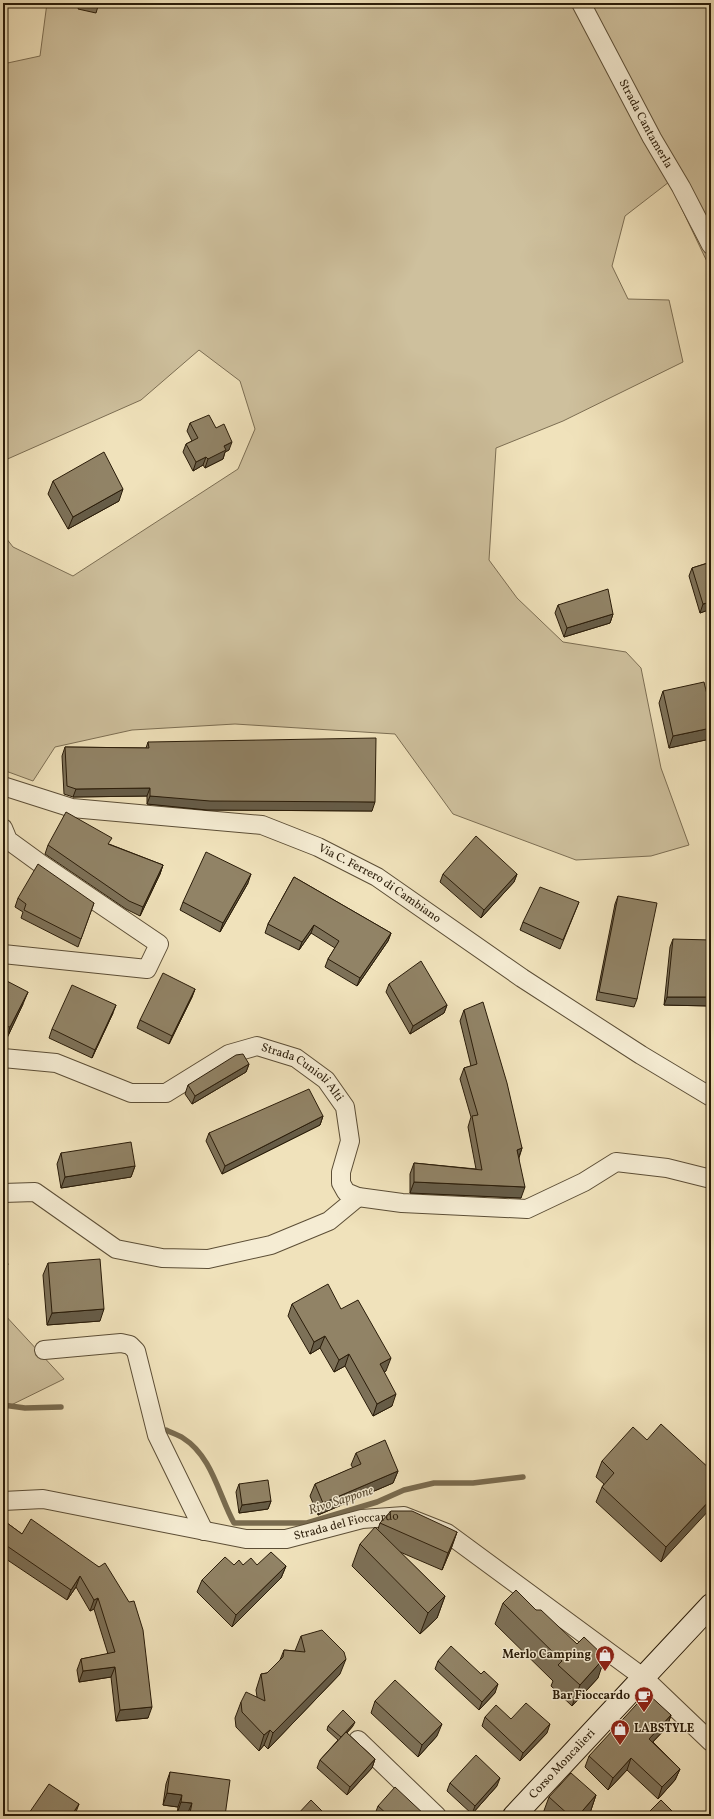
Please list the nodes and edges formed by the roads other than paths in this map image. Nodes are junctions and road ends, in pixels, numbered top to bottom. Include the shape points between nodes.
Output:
1 (581, 3) edge
2 (711, 245) edge
3 (3, 786) edge
4 (3, 828) edge
5 (3, 954) edge
6 (3, 1058) edge
7 (711, 1097) edge
8 (711, 1179) edge
9 (3, 1193) edge
10 (358, 1197) junction
11 (44, 1350) dead end
12 (3, 1501) edge
13 (204, 1531) junction
14 (711, 1605) edge
15 (644, 1678) junction
16 (358, 1740) dead end
17 (711, 1742) edge
18 (437, 1816) edge
19 (514, 1816) edge

1 - 2 street, Strada Cantamerla
3 - 7 street, Via C. Ferrero di Cambiano via 72,808 262,825 318,847 377,877 522,978
4 - 5 street via 8,840 159,944 147,969
6 - 10 street, Strada Cunioli Alti via 56,1063 131,1093 166,1094 229,1054 257,1046 296,1058 326,1080 345,1107 350,1141 341,1172 341,1183 346,1192
8 - 10 street, Strada Cunioli Alti via 667,1168 616,1162 584,1182 527,1209 402,1203
9 - 10 street via 34,1192 116,1249 162,1258 208,1259 271,1245 329,1221
11 - 13 street via 121,1343 136,1350 157,1435
12 - 13 street, Strada del Fioccardo via 43,1499
13 - 15 street, Strada del Fioccardo via 246,1539 286,1539 362,1519 404,1516 447,1533
14 - 15 main road, Corso Moncalieri
15 - 17 street
15 - 19 main road, Corso Moncalieri
16 - 18 street

